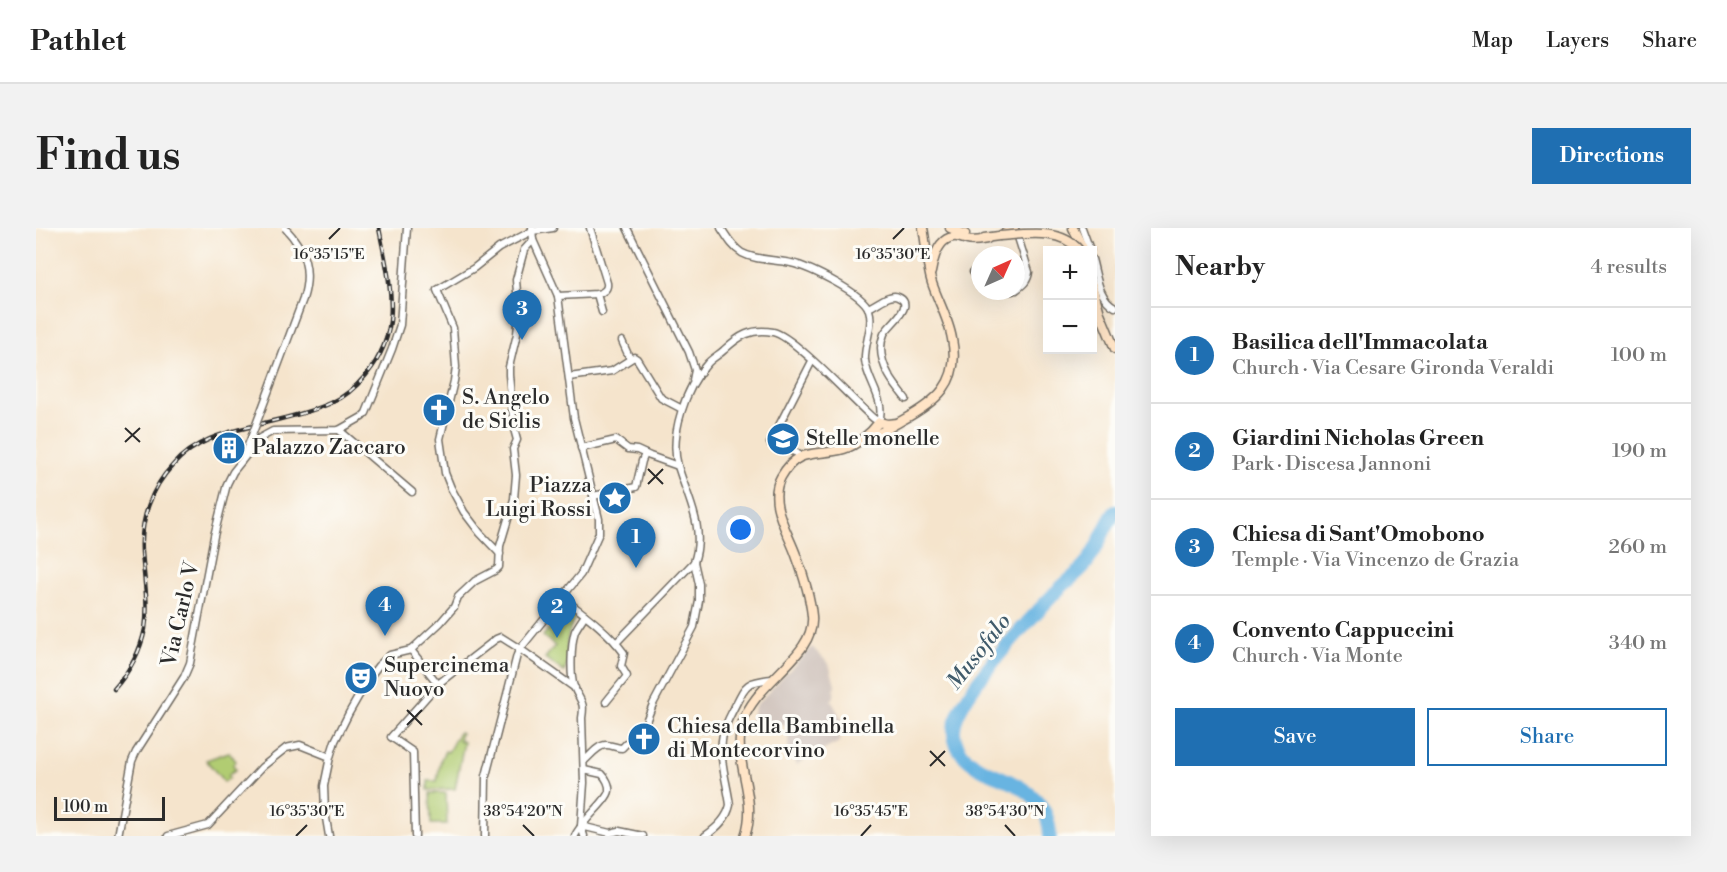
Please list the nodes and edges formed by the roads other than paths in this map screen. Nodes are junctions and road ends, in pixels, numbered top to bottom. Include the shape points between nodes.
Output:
1 (285, 228) edge
2 (408, 228) edge
3 (552, 228) edge
4 (590, 228) edge
5 (627, 228) edge
6 (722, 228) edge
7 (923, 228) edge
8 (950, 228) edge
9 (1014, 228) edge
10 (1073, 228) edge
11 (1082, 228) edge
12 (532, 230) edge
13 (999, 236) junction
14 (987, 239) junction
15 (533, 240) junction
16 (1021, 246) edge
17 (1076, 246) edge
18 (1082, 246) edge
19 (1089, 246) edge
20 (1025, 259) edge
21 (930, 276) junction
22 (1097, 277) edge
23 (1025, 282) edge
24 (597, 294) junction
25 (558, 296) junction
26 (1097, 300) edge
27 (1115, 307) edge
28 (868, 308) junction
29 (602, 312) dead end
30 (622, 341) dead end
31 (1115, 349) edge
32 (630, 359) junction
33 (812, 361) junction
34 (569, 377) junction
35 (693, 382) junction
36 (906, 399) dead end
37 (682, 409) junction
38 (879, 422) junction
39 (897, 423) junction
40 (339, 430) junction
41 (855, 444) junction
42 (581, 448) junction
43 (645, 454) junction
44 (799, 457) junction
45 (241, 460) junction
46 (678, 466) junction
47 (412, 492) dead end
48 (593, 496) junction
49 (500, 554) junction
50 (694, 562) junction
51 (563, 598) junction
52 (585, 615) junction
53 (616, 643) junction
54 (520, 649) junction
55 (411, 650) junction
56 (772, 679) junction
57 (438, 684) junction
58 (575, 688) junction
59 (606, 702) dead end
60 (330, 757) junction
61 (584, 761) junction
62 (584, 770) junction
63 (582, 811) junction
64 (590, 815) junction
65 (581, 826) junction
66 (118, 836) edge
67 (168, 836) edge
68 (329, 836) edge
69 (415, 836) edge
70 (485, 836) edge
71 (575, 836) edge
72 (584, 836) edge
73 (643, 836) edge
74 (705, 836) edge
75 (745, 836) edge

1 - 45 street, bridge via 304,255 308,282
2 - 40 street via 396,339 369,408 362,417
3 - 12 street
4 - 24 street via 607,283 605,290
5 - 35 street via 689,352 695,370
6 - 28 street via 743,254 808,268 853,292
7 - 21 street
8 - 14 street
9 - 13 street, bridge
9 - 16 street
10 - 18 street
11 - 19 street
12 - 15 street
12 - 49 street via 437,290 453,328 456,375 440,439 445,473 463,511
13 - 14 street
13 - 17 street, bridge via 1049,230 1070,238
14 - 21 street via 948,239 936,252
15 - 25 street
15 - 49 street via 524,250 516,280 519,315 509,367 518,440 513,449 516,475
20 - 23 street via 1029,272
21 - 39 street via 951,332 953,367 934,400
22 - 27 street via 1101,292
24 - 25 street
24 - 29 street
25 - 34 street
26 - 31 street
28 - 36 street via 892,296 904,302 902,313 884,333 881,349 889,375
28 - 38 street via 865,357 881,405
30 - 32 street
32 - 34 street via 612,371
32 - 37 street via 637,359 661,398
33 - 35 street via 775,332 747,333 714,357
33 - 38 street
33 - 44 street via 770,443
34 - 42 street
35 - 37 street
37 - 46 street via 675,444
38 - 39 street
38 - 41 street
39 - 41 street
40 - 45 street via 267,433
40 - 47 street
41 - 44 street
42 - 43 street via 616,440
42 - 48 street
43 - 46 street
43 - 48 street via 636,486
44 - 56 street via 780,479 777,494 781,518 802,572 812,625 802,648
45 - 66 street, Via Carlo V via 227,484 188,670 132,761
46 - 50 street via 698,535
48 - 51 street via 599,533 581,574
49 - 55 street via 496,570 475,581
50 - 53 street
50 - 61 street via 699,584 696,621 645,724 622,748 604,745
51 - 52 street
51 - 54 street
52 - 53 street
52 - 58 street via 574,635
53 - 59 street via 624,653 621,666 627,677
54 - 57 street via 503,638 495,639
54 - 58 street
54 - 70 street via 486,776
55 - 57 street
55 - 60 street via 390,655 378,666 344,722
56 - 74 street via 747,685 728,721 722,749 730,805 724,819
56 - 75 street via 745,715 741,729 741,759 750,814
57 - 69 street via 391,737 413,752
58 - 61 street via 584,707
60 - 67 street via 300,745 290,746 262,767 208,825
60 - 68 street via 324,786
61 - 62 street
62 - 63 street
62 - 64 street via 602,774 609,789 607,797
63 - 64 street
63 - 65 street
64 - 65 street
65 - 71 street
65 - 72 street
65 - 73 street

